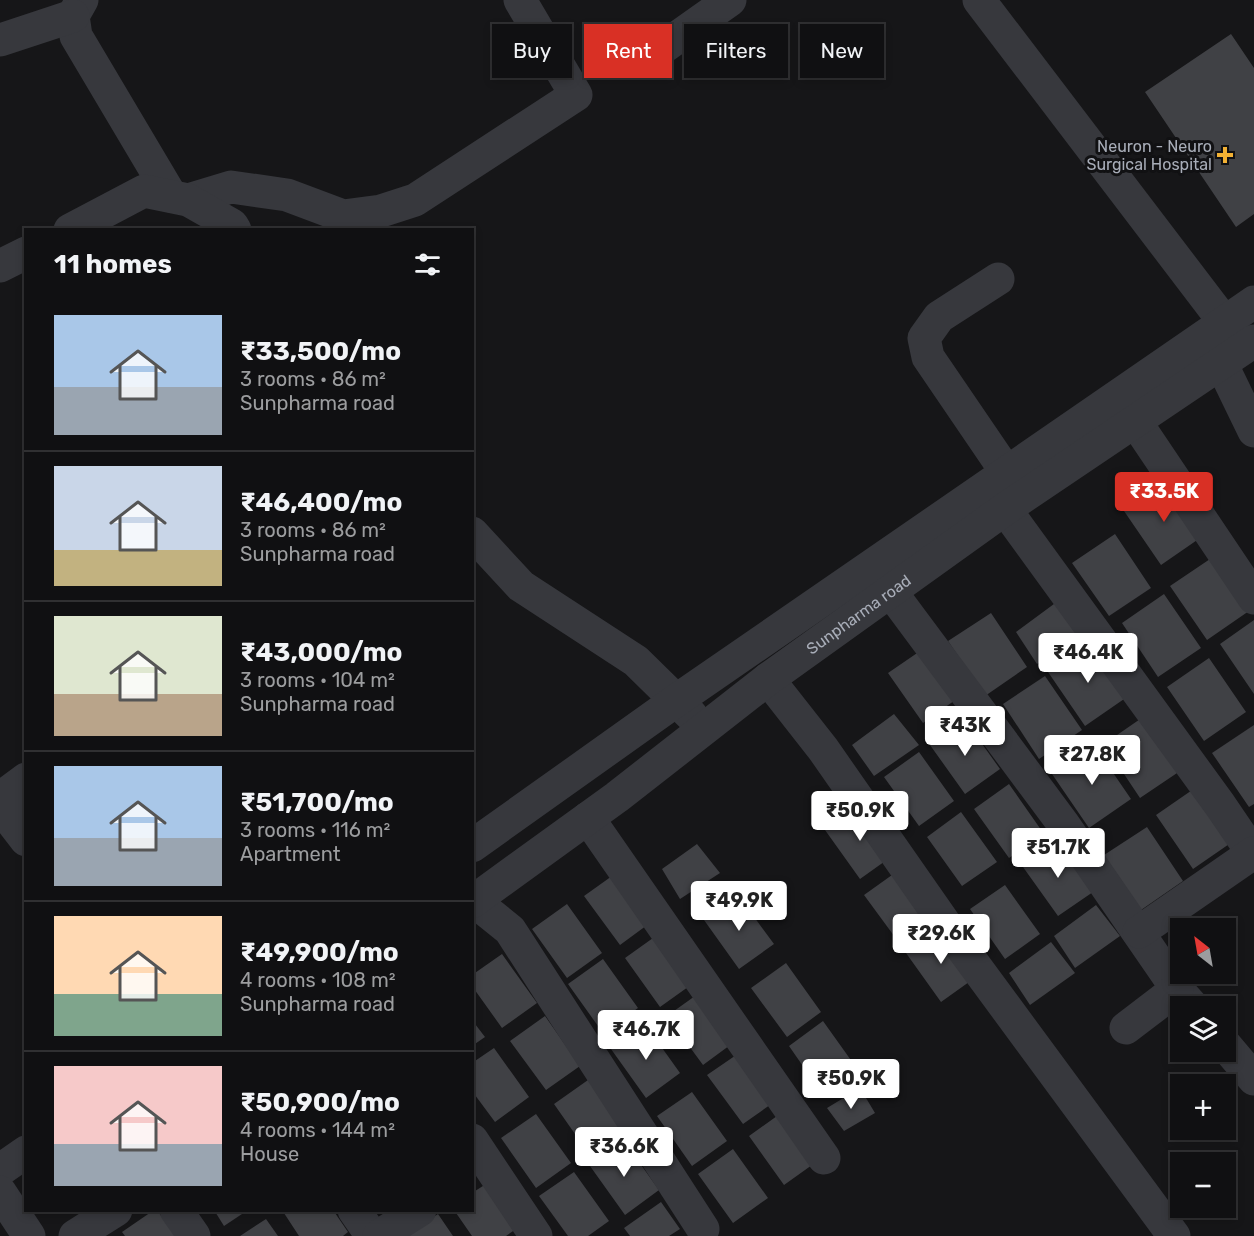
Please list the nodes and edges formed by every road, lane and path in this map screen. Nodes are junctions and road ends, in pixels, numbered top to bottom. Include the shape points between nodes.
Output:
1 (520, 0) edge
2 (730, 0) edge
3 (979, 0) edge
4 (78, 8) edge
5 (0, 39) edge
6 (672, 41) edge
7 (179, 198) junction
8 (74, 228) edge
9 (234, 228) edge
10 (24, 254) edge
11 (0, 266) edge
12 (998, 279) dead end
13 (1254, 302) edge
14 (1225, 323) junction
15 (1254, 341) edge
16 (1221, 363) junction
17 (1135, 421) junction
18 (1254, 431) edge
19 (1007, 473) junction
20 (1005, 509) junction
21 (474, 535) edge
22 (891, 592) junction
23 (1254, 598) edge
24 (768, 679) junction
25 (677, 700) junction
26 (705, 728) junction
27 (24, 780) edge
28 (588, 818) junction
29 (24, 837) edge
30 (474, 845) edge
31 (1253, 854) edge
32 (474, 900) edge
33 (474, 902) edge
34 (1139, 932) junction
35 (1183, 996) edge
36 (1170, 1005) edge
37 (1126, 1028) dead end
38 (1236, 1058) edge
39 (1254, 1079) edge
40 (24, 1153) edge
41 (824, 1158) dead end
42 (478, 1161) edge
43 (0, 1170) edge
44 (113, 1212) edge
45 (177, 1212) edge
46 (355, 1212) edge
47 (417, 1212) edge
48 (703, 1229) dead end
49 (75, 1236) edge
50 (194, 1236) edge
51 (372, 1236) edge
52 (379, 1236) edge
53 (536, 1236) edge
54 (1174, 1236) edge

1 - 7 street via 576,95 415,200 381,212 343,216 287,195 231,187
2 - 6 street
3 - 14 street
4 - 5 street
4 - 7 street via 76,36
7 - 8 street via 144,191
7 - 9 street
10 - 11 street
12 - 19 street via 939,317 924,338 928,357
13 - 14 street, Sunpharma road
14 - 19 street, Sunpharma road
15 - 16 street, Sunpharma road
16 - 17 street, Sunpharma road
16 - 18 street
17 - 20 street, Sunpharma road
17 - 23 street
19 - 25 street, Sunpharma road
20 - 22 street, Sunpharma road
20 - 31 street
21 - 25 street via 521,586 636,661
22 - 24 street, Sunpharma road
22 - 34 street
24 - 26 street, Sunpharma road
24 - 54 street via 823,749 966,953
25 - 26 street
25 - 30 street, Sunpharma road
26 - 28 street, Sunpharma road
27 - 29 street via 7,793 6,814
28 - 32 street, Sunpharma road
28 - 41 street
31 - 34 street
33 - 48 street via 510,930
34 - 35 street
36 - 37 street
38 - 39 street
40 - 43 street
42 - 53 street
44 - 49 street
45 - 50 street
46 - 51 street
47 - 52 street

